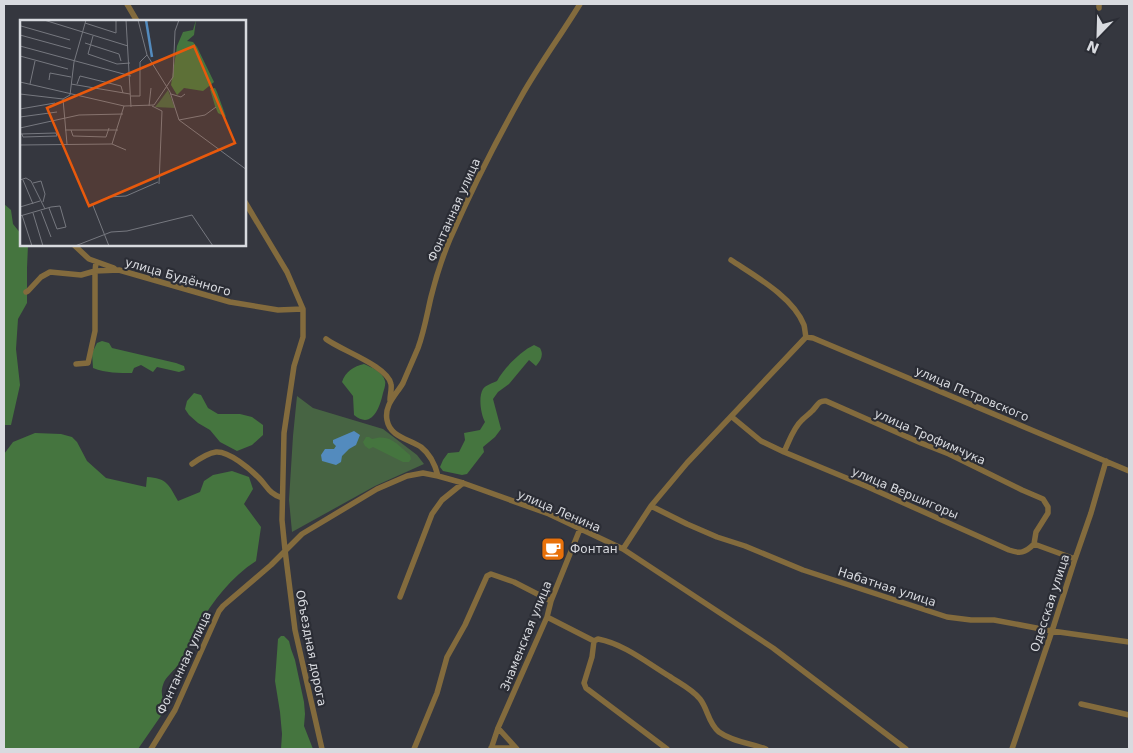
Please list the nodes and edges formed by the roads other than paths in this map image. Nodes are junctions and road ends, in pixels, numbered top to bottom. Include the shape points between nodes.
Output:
1 (127, 4) edge
2 (580, 4) edge
3 (136, 20) edge
4 (246, 204) edge
5 (75, 246) edge
6 (731, 260) dead end
7 (96, 262) junction
8 (119, 270) junction
9 (95, 271) junction
10 (26, 292) dead end
11 (303, 310) junction
12 (806, 337) junction
13 (326, 339) dead end
14 (76, 364) dead end
15 (391, 382) junction
16 (399, 389) junction
17 (390, 402) junction
18 (732, 417) junction
19 (784, 452) junction
20 (1106, 461) junction
21 (192, 464) dead end
22 (1129, 471) edge
23 (438, 476) junction
24 (462, 483) junction
25 (282, 498) junction
26 (651, 506) junction
27 (580, 530) junction
28 (1034, 544) junction
29 (623, 549) junction
30 (285, 550) junction
31 (1075, 559) junction
32 (400, 597) dead end
33 (551, 601) junction
34 (547, 617) junction
35 (1052, 631) junction
36 (594, 641) junction
37 (1129, 642) edge
38 (1080, 704) dead end
39 (1129, 715) edge
40 (498, 728) junction
41 (491, 748) edge
42 (516, 748) edge
43 (151, 749) edge
44 (322, 749) edge
45 (414, 749) edge
46 (667, 749) edge
47 (766, 749) edge
48 (906, 749) edge
49 (1012, 749) edge

1 - 3 street
2 - 16 street, Фонтанная улица via 521,96 450,239 438,269 420,344
4 - 11 street via 287,272
5 - 7 street
6 - 12 street via 794,308 804,325
7 - 8 street
7 - 9 street
8 - 9 street, улица Будённого
8 - 11 street, улица Будённого via 230,302 278,310
9 - 10 street, улица Будённого via 81,275 50,272
9 - 14 street via 95,331 88,363
11 - 25 street, Объездная дорога via 303,337 294,366 284,433
12 - 18 street
12 - 20 street, улица Петровского
13 - 15 street via 374,366
15 - 16 street
15 - 17 street
16 - 17 street, Фонтанная улица
17 - 23 street via 386,412 389,426 397,435 425,452 436,466
18 - 19 street, улица Вершигоры via 761,441
18 - 26 street
19 - 28 street, улица Вершигоры via 1009,550 1024,552
19 - 28 street, улица Трофимчука via 801,420 819,402 826,401 1043,499 1048,513 1036,532
20 - 22 street, улица Петровского
20 - 31 street, Одесская улица
21 - 25 street via 210,454 222,452 251,470 268,490
23 - 24 street, улица Ленина
23 - 30 street, улица Ленина via 423,473 406,476 377,489 302,534
24 - 27 street, улица Ленина via 550,514
24 - 32 street via 442,500 432,514
25 - 30 street, Объездная дорога
26 - 29 street
26 - 35 street, Набатная улица via 717,538 947,617 994,620
27 - 29 street, улица Ленина
27 - 33 street, Знаменская улица
28 - 31 street
29 - 48 street, улица Ленина via 773,648
30 - 43 street, Фонтанная улица via 219,611 175,710
30 - 44 street, Объездная дорога via 295,630
31 - 35 street, Одесская улица
33 - 34 street, Знаменская улица
33 - 45 street via 514,582 491,574 487,576 466,625 447,657 437,694
34 - 36 street
34 - 40 street, Знаменская улица
35 - 37 street, Набатная улица
35 - 49 street, Одесская улица
36 - 46 street via 584,683 586,688
36 - 47 street via 606,640 630,651 701,700 712,725 719,732 739,742
38 - 39 street
40 - 41 street, Знаменская улица
40 - 42 street
41 - 42 street

